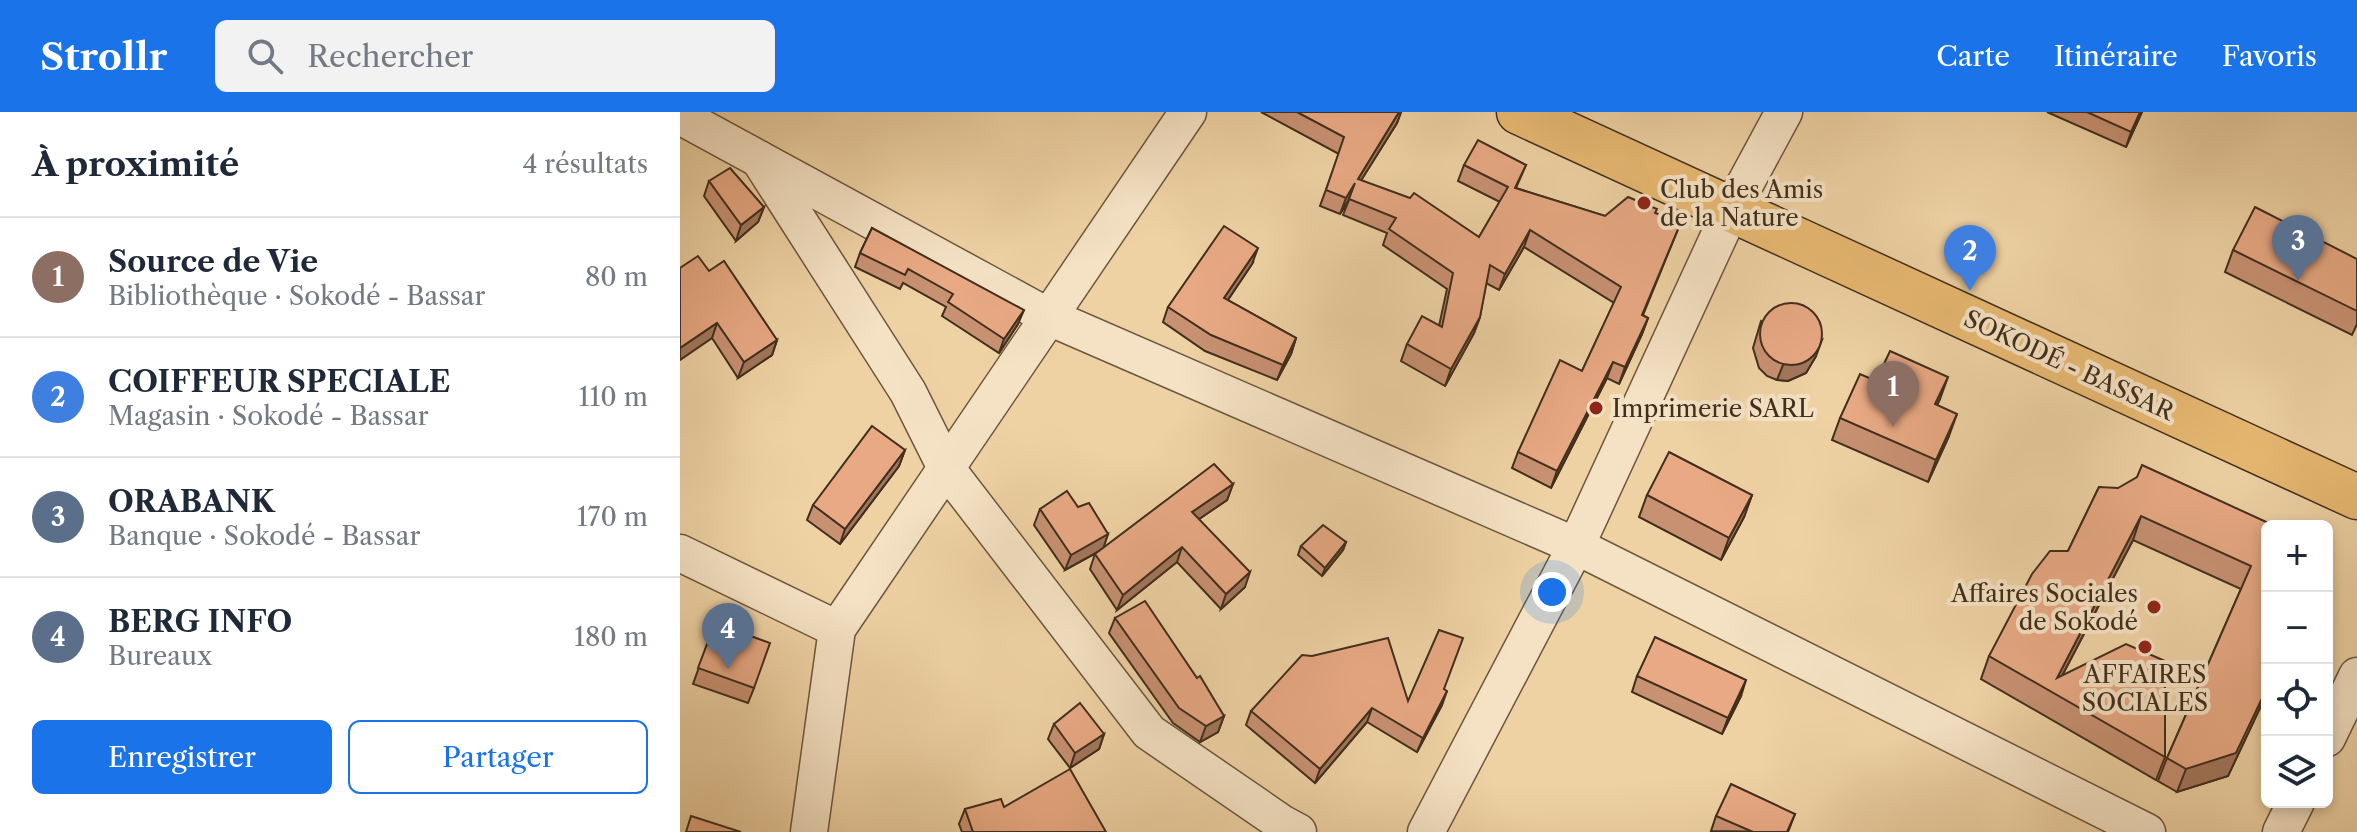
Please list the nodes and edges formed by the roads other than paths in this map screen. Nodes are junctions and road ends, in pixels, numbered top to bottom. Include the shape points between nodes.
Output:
1 (725, 112) edge
2 (1188, 112) edge
3 (1519, 112) edge
4 (1784, 112) edge
5 (680, 116) edge
6 (758, 157) junction
7 (1731, 210) junction
8 (1049, 317) junction
9 (946, 468) junction
10 (2357, 497) edge
11 (1576, 546) junction
12 (680, 553) edge
13 (837, 629) junction
14 (2357, 676) edge
15 (2328, 736) edge
16 (2293, 808) edge
17 (809, 832) edge
18 (1298, 832) edge
19 (1426, 832) edge
20 (2147, 832) edge
21 (2281, 832) edge

1 - 6 street
2 - 8 street
3 - 7 main road, SOKODÉ - BASSAR
4 - 7 street
5 - 6 street
6 - 8 street
6 - 9 street via 908,392
7 - 10 main road, SOKODÉ - BASSAR
7 - 11 street
8 - 9 street
8 - 11 street
9 - 13 street
9 - 18 street via 1149,732
11 - 19 street
11 - 20 street
12 - 13 street
13 - 17 street
14 - 15 street
16 - 21 street

